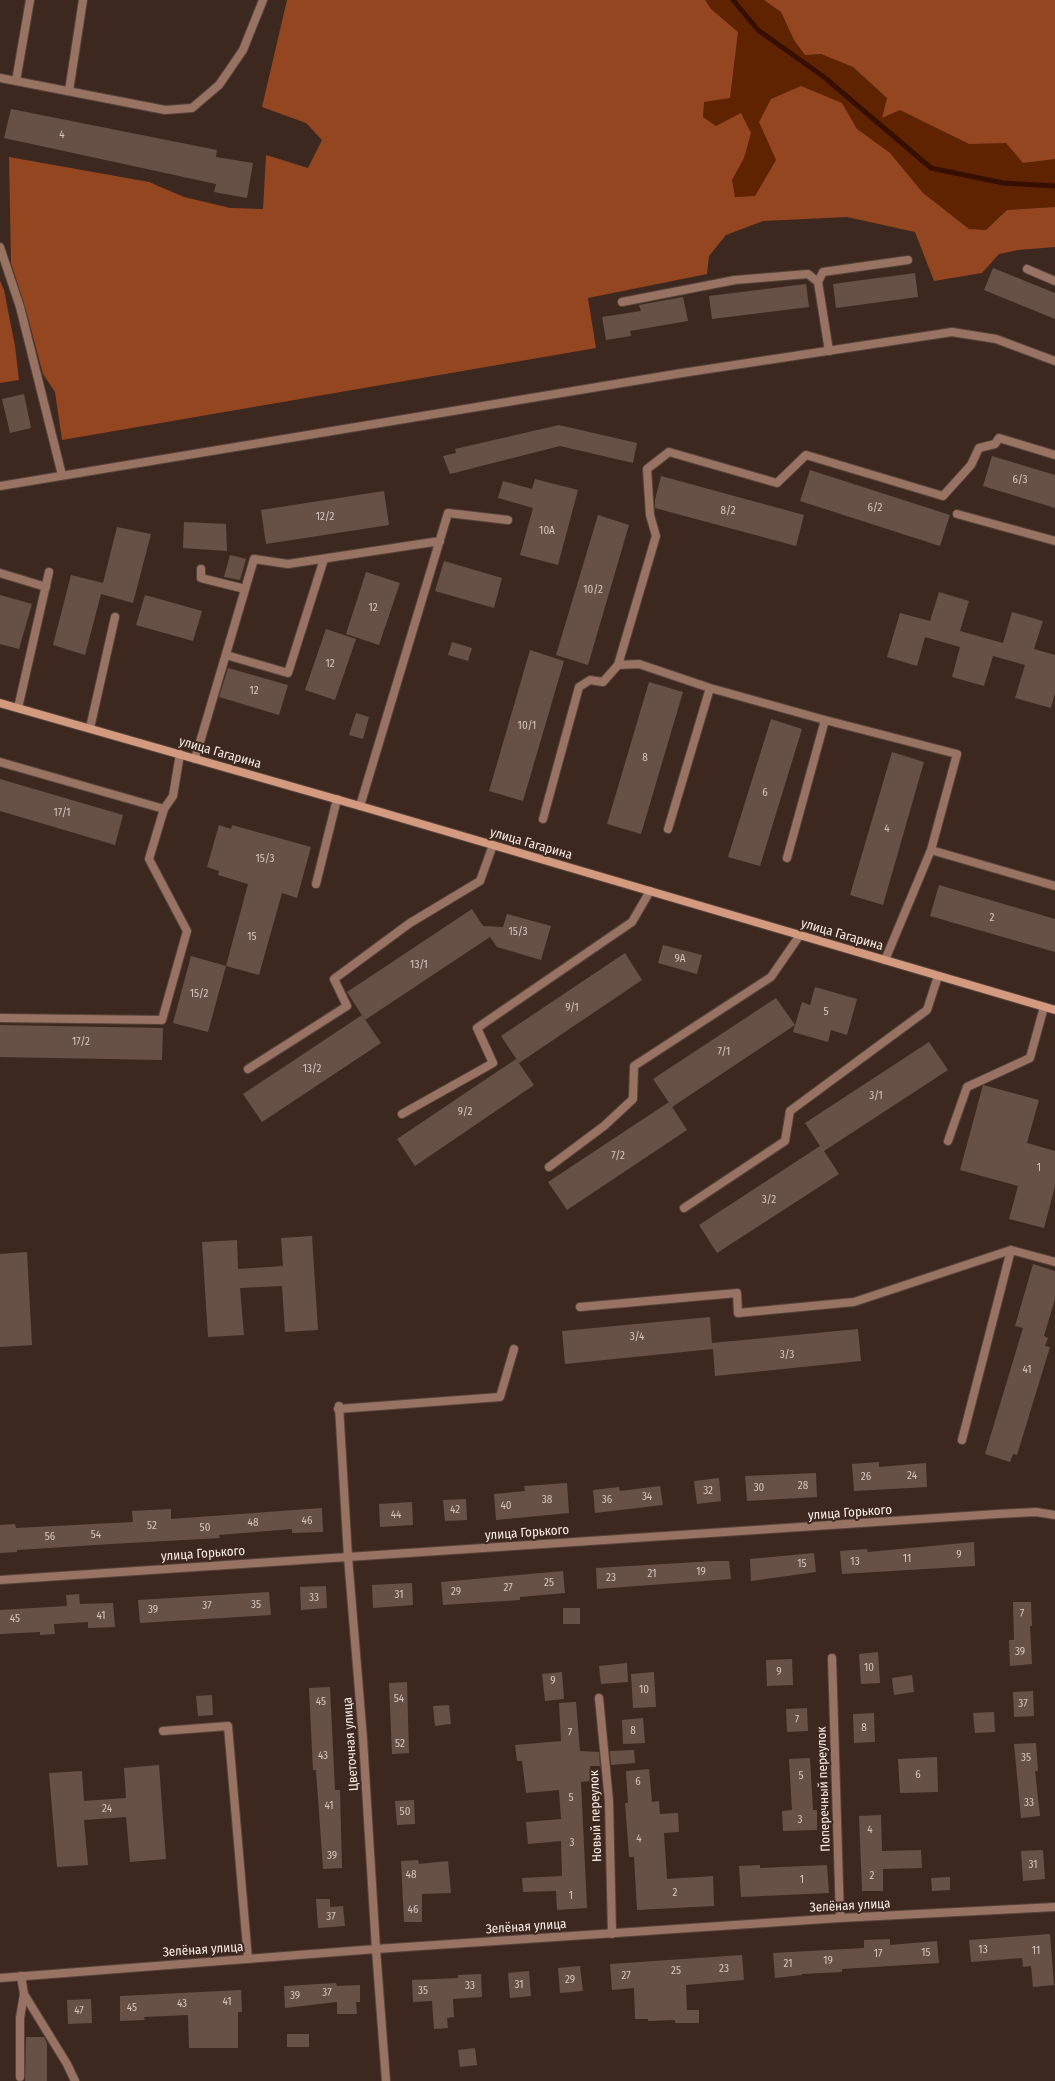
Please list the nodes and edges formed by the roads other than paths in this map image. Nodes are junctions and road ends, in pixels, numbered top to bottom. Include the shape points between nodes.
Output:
1 (30, 0) edge
2 (83, 0) edge
3 (263, 0) edge
4 (0, 78) edge
5 (16, 81) junction
6 (69, 91) junction
7 (0, 247) edge
8 (908, 260) dead end
9 (1027, 269) dead end
10 (1055, 281) edge
11 (818, 282) junction
12 (622, 302) dead end
13 (829, 351) junction
14 (1055, 361) edge
15 (1055, 455) edge
16 (62, 476) junction
17 (0, 486) edge
18 (957, 514) dead end
19 (508, 520) dead end
20 (440, 541) junction
21 (1055, 541) edge
22 (324, 558) junction
23 (201, 569) dead end
24 (49, 572) dead end
25 (0, 573) edge
26 (46, 587) junction
27 (245, 589) junction
28 (115, 617) dead end
29 (226, 654) junction
30 (618, 665) junction
31 (710, 688) junction
32 (0, 703) edge
33 (18, 708) junction
34 (825, 720) junction
35 (90, 728) junction
36 (180, 754) junction
37 (195, 759) junction
38 (0, 762) edge
39 (337, 799) junction
40 (360, 806) junction
41 (164, 809) junction
42 (543, 819) dead end
43 (668, 829) dead end
44 (493, 845) junction
45 (931, 850) junction
46 (787, 858) dead end
47 (316, 884) dead end
48 (1055, 886) edge
49 (650, 891) junction
50 (800, 936) junction
51 (885, 960) junction
52 (938, 976) junction
53 (1044, 1007) junction
54 (1055, 1010) edge
55 (0, 1018) edge
56 (248, 1069) dead end
57 (402, 1114) dead end
58 (948, 1141) dead end
59 (549, 1167) dead end
60 (684, 1208) dead end
61 (1011, 1250) junction
62 (1055, 1262) edge
63 (580, 1307) dead end
64 (514, 1349) dead end
65 (962, 1440) dead end
66 (1055, 1515) edge
67 (348, 1556) junction
68 (0, 1580) edge
69 (832, 1658) dead end
70 (600, 1698) dead end
71 (163, 1731) dead end
72 (1055, 1907) edge
73 (840, 1918) junction
74 (612, 1934) junction
75 (376, 1949) junction
76 (248, 1959) junction
77 (21, 1976) junction
78 (0, 1978) edge
79 (24, 1994) junction
80 (20, 2076) dead end
81 (75, 2081) edge
82 (386, 2081) edge

1 - 5 street
2 - 6 street
3 - 6 street via 243,50 219,85 192,108 165,110
4 - 5 street
5 - 6 street
7 - 16 street via 22,314
8 - 11 street via 823,272
9 - 10 street
11 - 12 street via 808,274 735,280
11 - 13 street
13 - 14 street via 952,332 996,339
13 - 16 street
15 - 30 street via 999,438 995,444 979,448 971,465 943,496 806,455 777,483 669,452 647,469 650,515 656,536
16 - 17 street
18 - 21 street
19 - 20 street via 448,513
20 - 22 street
20 - 40 street
22 - 27 street via 288,564 254,559
22 - 29 street via 288,673
23 - 27 street via 201,578
24 - 26 street
25 - 26 street
26 - 33 street
27 - 29 street
28 - 35 street
29 - 37 street
30 - 31 street via 639,664
30 - 42 street via 603,682 590,680 579,687
31 - 34 street
31 - 43 street
32 - 33 main road, улица Гагарина
33 - 35 main road, улица Гагарина
34 - 45 street via 957,754
34 - 46 street
35 - 36 main road, улица Гагарина
36 - 37 main road, улица Гагарина
36 - 41 street via 173,796
37 - 39 main road, улица Гагарина
38 - 41 street
39 - 40 main road, улица Гагарина
39 - 47 street
40 - 44 main road, улица Гагарина
41 - 55 street via 149,858 187,931 162,1020
44 - 49 main road, улица Гагарина
44 - 56 street via 480,881 410,923 334,979 347,1006
45 - 48 street
45 - 51 street
49 - 50 main road, улица Гагарина
49 - 57 street via 632,922 477,1028 493,1063
50 - 51 main road, улица Гагарина
50 - 59 street via 771,977 634,1066 633,1098 604,1126
51 - 52 main road, улица Гагарина
52 - 53 main road, улица Гагарина
52 - 60 street via 927,1010 790,1111 785,1141
53 - 54 main road, улица Гагарина
53 - 58 street via 1030,1058 967,1087
61 - 62 street
61 - 63 street via 854,1302 738,1313 736,1293
61 - 65 street
64 - 67 street, Цветочная улица via 500,1397 339,1408
66 - 67 street, улица Горького via 1036,1512 997,1514
67 - 68 street, улица Горького
67 - 75 street, Цветочная улица
69 - 73 street, Поперечный переулок
70 - 74 street, Новый переулок via 608,1801
71 - 76 street via 228,1726
72 - 73 street, Зелёная улица
73 - 74 street, Зелёная улица
74 - 75 street, Зелёная улица
75 - 76 street, Зелёная улица
75 - 82 street, Цветочная улица
76 - 77 street, Зелёная улица
77 - 78 street, Зелёная улица
77 - 79 street
79 - 80 street via 20,2018
79 - 81 street

